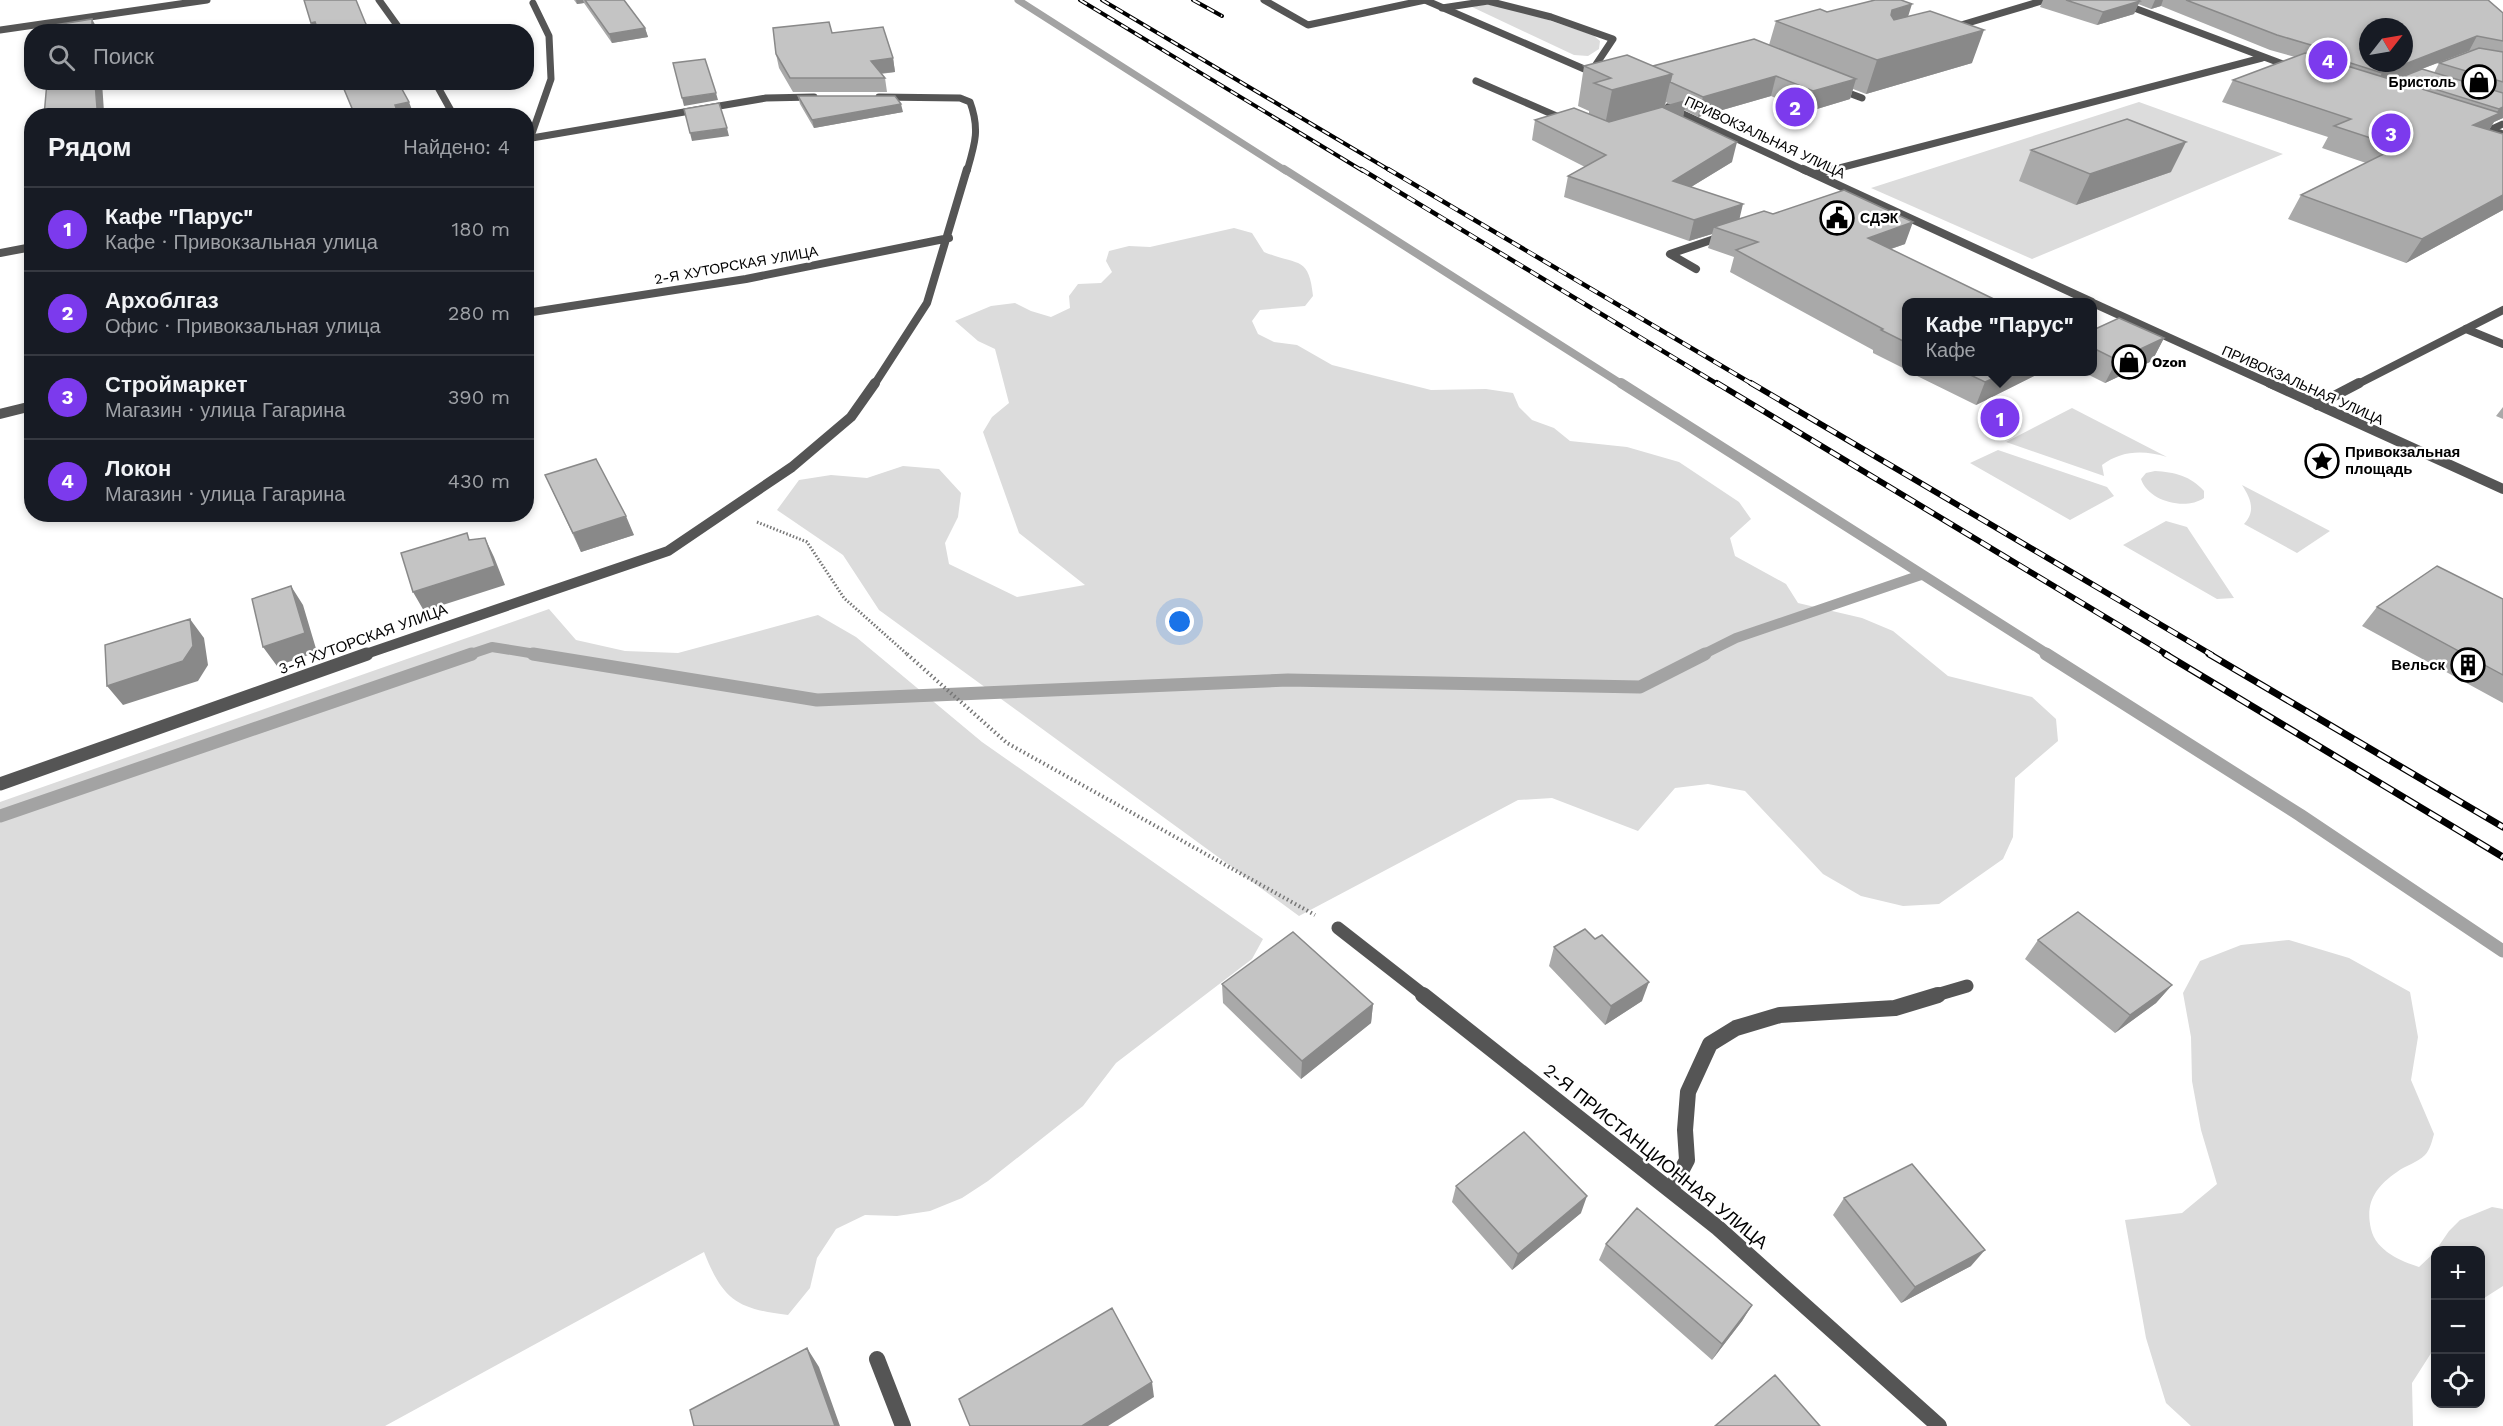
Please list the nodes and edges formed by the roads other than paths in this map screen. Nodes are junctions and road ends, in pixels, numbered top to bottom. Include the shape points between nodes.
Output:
1 (207, 0) edge
2 (379, 0) edge
3 (1264, 0) edge
4 (1425, 0) edge
5 (2045, 0) edge
6 (2113, 0) edge
7 (533, 3) dead end
8 (1442, 8) junction
9 (41, 24) edge
10 (396, 24) edge
11 (24, 27) edge
12 (0, 30) edge
13 (1943, 30) edge
14 (2262, 58) junction
15 (2296, 69) edge
16 (1591, 72) junction
17 (1476, 81) dead end
18 (1610, 81) edge
19 (1830, 85) edge
20 (439, 90) edge
21 (824, 97) edge
22 (867, 97) edge
23 (1862, 99) edge
24 (1661, 104) edge
25 (450, 108) edge
26 (1682, 114) junction
27 (1673, 116) edge
28 (1572, 122) edge
29 (534, 123) edge
30 (2469, 123) edge
31 (2503, 124) edge
32 (2490, 130) junction
33 (2503, 134) edge
34 (534, 138) edge
35 (1815, 174) junction
36 (1856, 193) junction
37 (1845, 196) edge
38 (1736, 232) edge
39 (949, 238) junction
40 (24, 248) edge
41 (0, 253) edge
42 (1696, 269) dead end
43 (2082, 298) edge
44 (2097, 305) edge
45 (2503, 310) edge
46 (534, 312) edge
47 (2466, 329) junction
48 (2503, 344) edge
49 (2317, 405) junction
50 (24, 408) edge
51 (0, 414) edge
52 (2503, 489) edge
53 (0, 784) edge
54 (1338, 928) road end
55 (1967, 986) dead end
56 (1671, 1190) junction
57 (877, 1359) dead end
58 (903, 1426) edge
59 (1939, 1426) edge

1 - 9 street
2 - 10 street
3 - 4 street via 1308,25
4 - 8 street
5 - 13 street
6 - 14 street
7 - 29 street via 549,36 551,79
8 - 16 street
8 - 16 street via 1488,1 1611,33 1613,39
11 - 12 street
14 - 15 street
14 - 35 street
16 - 18 street
17 - 28 street
19 - 23 street
20 - 25 street
21 - 34 street via 766,98
22 - 39 street, 3-Я ХУТОРСКАЯ УЛИЦА via 954,98 970,102 977,120 975,144
24 - 26 street, ПРИВОКЗАЛЬНАЯ УЛИЦА
26 - 27 street
26 - 35 street, ПРИВОКЗАЛЬНАЯ УЛИЦА
30 - 32 street
31 - 32 street
32 - 33 street
35 - 36 street, ПРИВОКЗАЛЬНАЯ УЛИЦА
36 - 37 street
36 - 43 street, ПРИВОКЗАЛЬНАЯ УЛИЦА
38 - 42 street via 1670,254
39 - 46 street, 2-Я ХУТОРСКАЯ УЛИЦА via 746,279
39 - 53 street, 3-Я ХУТОРСКАЯ УЛИЦА via 927,303 851,417 792,467 668,551
40 - 41 street
44 - 49 street, ПРИВОКЗАЛЬНАЯ УЛИЦА
45 - 47 street
47 - 48 street
47 - 49 street
49 - 52 street, ПРИВОКЗАЛЬНАЯ УЛИЦА
50 - 51 street
54 - 56 street, 2-Я ПРИСТАНЦИОННАЯ УЛИЦА
55 - 56 street via 1895,1008 1780,1016 1736,1028 1710,1044 1688,1092 1687,1160
56 - 59 street, 2-Я ПРИСТАНЦИОННАЯ УЛИЦА
57 - 58 street

